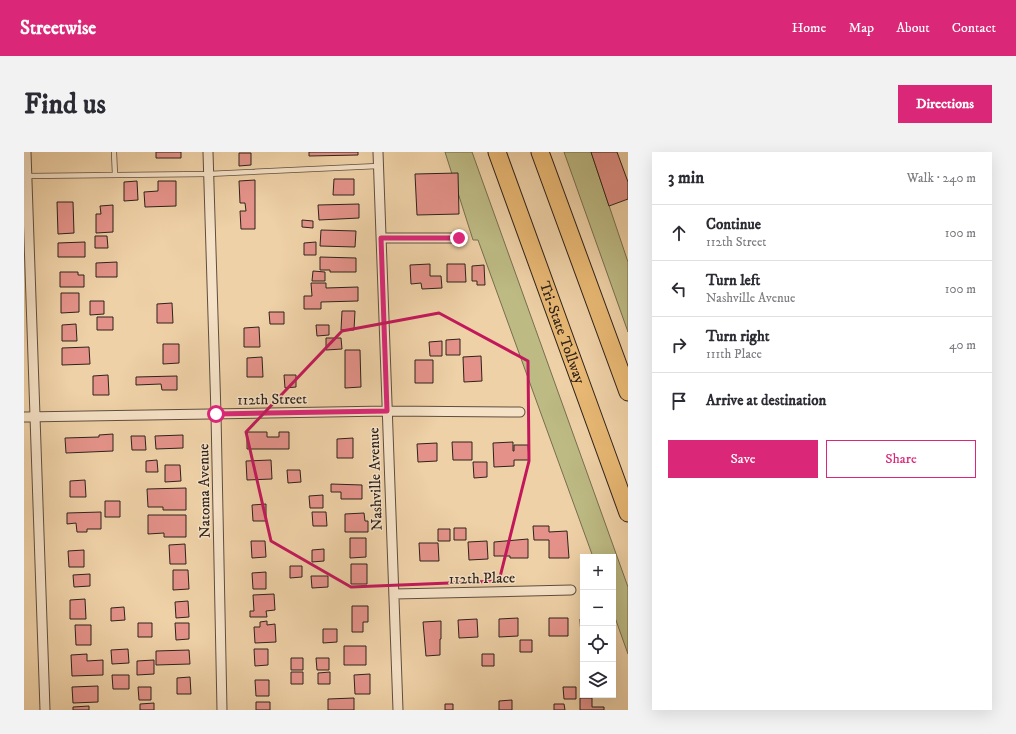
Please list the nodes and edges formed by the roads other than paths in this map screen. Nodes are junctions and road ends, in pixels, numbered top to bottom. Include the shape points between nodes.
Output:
1 (114, 152) edge
2 (208, 152) edge
3 (378, 152) edge
4 (497, 152) edge
5 (540, 152) edge
6 (26, 155) edge
7 (378, 166) junction
8 (208, 174) junction
9 (115, 175) junction
10 (27, 176) junction
11 (381, 238) junction
12 (459, 238) dead end
13 (628, 392) edge
14 (387, 411) junction
15 (520, 412) dead end
16 (216, 414) junction
17 (24, 417) edge
18 (36, 417) junction
19 (628, 513) edge
20 (571, 590) dead end
21 (394, 594) junction
22 (45, 710) edge
23 (222, 710) edge
24 (398, 710) edge

1 - 9 lane
2 - 8 street, Natoma Avenue
3 - 7 street, Nashville Avenue
4 - 19 highway, Tri-State Tollway
5 - 13 highway
6 - 10 street
7 - 8 lane
7 - 11 street, Nashville Avenue
8 - 9 lane
8 - 16 street, Natoma Avenue
9 - 10 lane
10 - 18 street
11 - 12 street
11 - 14 street, Nashville Avenue
14 - 15 street, 112th Street
14 - 16 street, 112th Street
14 - 21 street, Nashville Avenue
16 - 18 street, 112th Street
16 - 23 street, Natoma Avenue
17 - 18 street, 112th Street
18 - 22 street
20 - 21 street, 112th Place
21 - 24 street, Nashville Avenue

